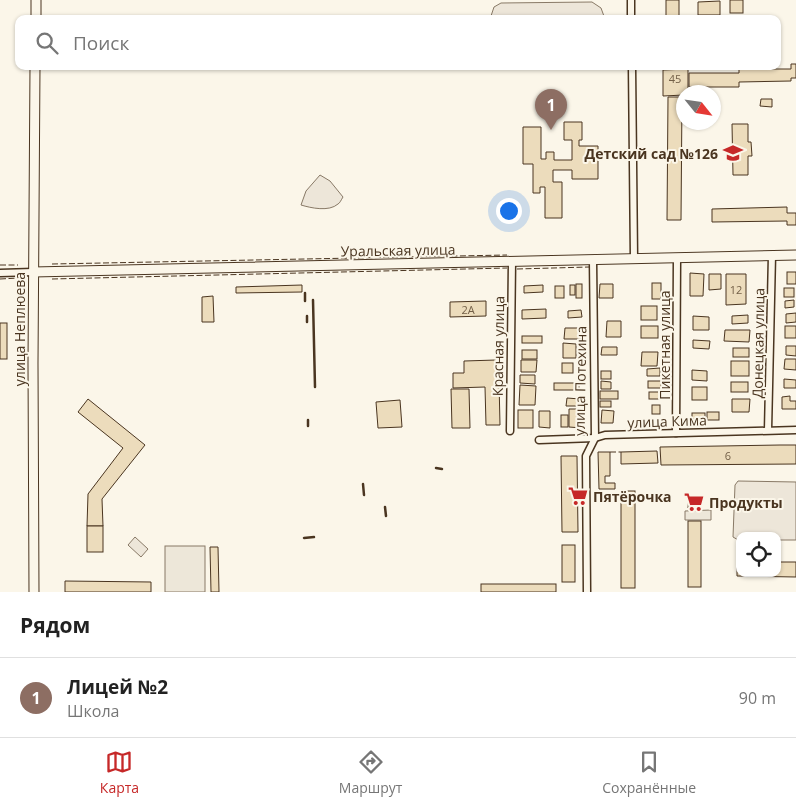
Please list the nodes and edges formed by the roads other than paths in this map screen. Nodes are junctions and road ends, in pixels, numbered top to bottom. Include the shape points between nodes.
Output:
1 (36, 0) edge
2 (631, 0) edge
3 (36, 15) edge
4 (631, 15) edge
5 (35, 70) edge
6 (632, 70) edge
7 (796, 255) edge
8 (772, 256) junction
9 (677, 258) junction
10 (634, 259) junction
11 (593, 260) junction
12 (512, 261) junction
13 (33, 272) junction
14 (0, 273) edge
15 (768, 430) junction
16 (796, 430) edge
17 (510, 431) dead end
18 (676, 433) junction
19 (595, 438) junction
20 (539, 440) dead end
21 (34, 592) edge
22 (587, 592) edge

1 - 3 street
2 - 4 street
5 - 13 street, улица Неплюева
6 - 10 street
7 - 8 street, Уральская улица
8 - 9 street, Уральская улица
8 - 15 street, Донецкая улица
9 - 10 street, Уральская улица
9 - 18 street, Пикетная улица
10 - 11 street, Уральская улица
11 - 12 street, Уральская улица
11 - 19 street, улица Потехина
12 - 13 street, Уральская улица
12 - 17 street, Красная улица
13 - 14 street, Уральская улица
13 - 21 street, улица Неплюева
15 - 16 street, улица Кима
15 - 18 street, улица Кима
18 - 19 street, улица Кима
19 - 20 street, улица Кима
19 - 22 street, улица Потехина via 586,456

